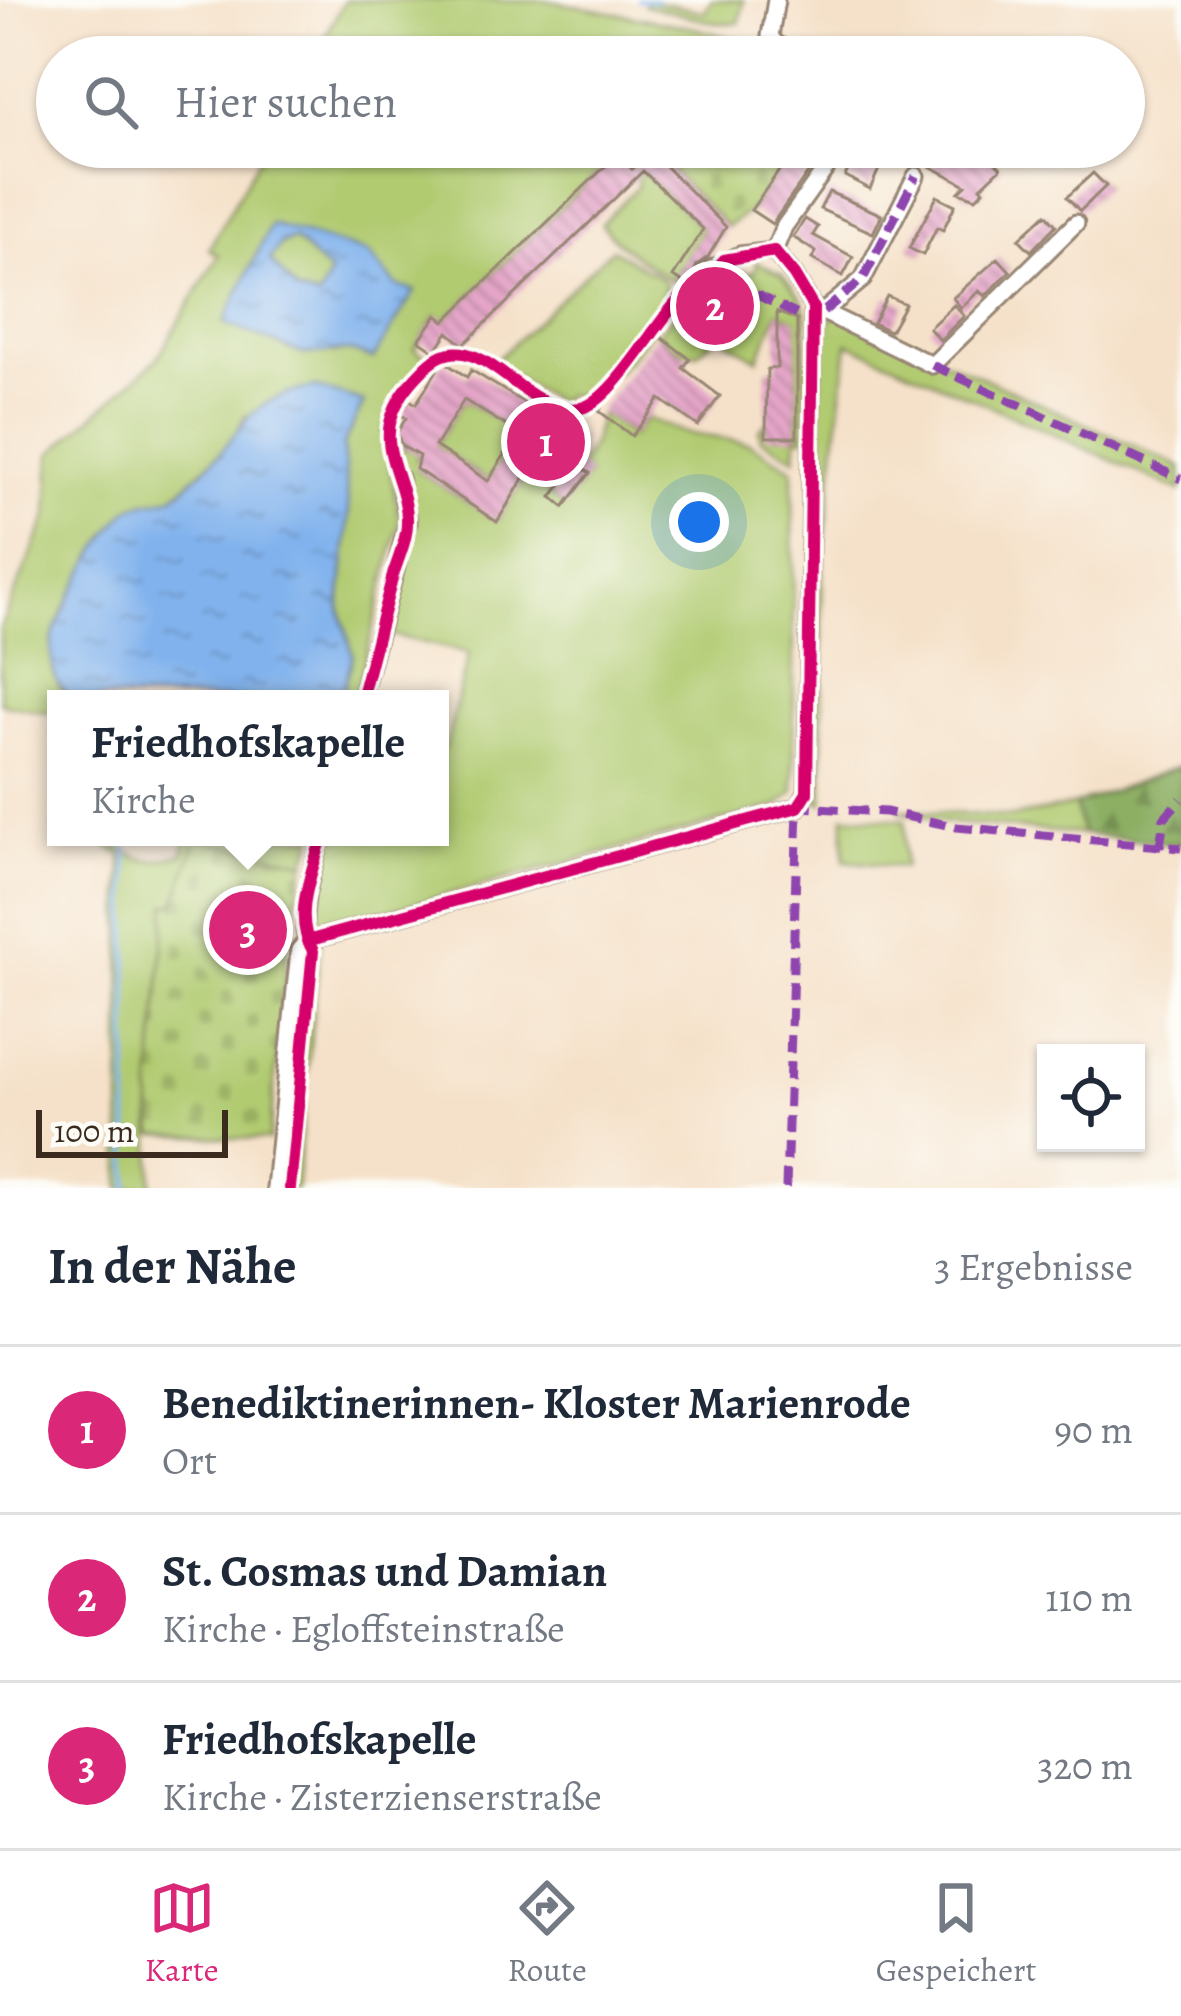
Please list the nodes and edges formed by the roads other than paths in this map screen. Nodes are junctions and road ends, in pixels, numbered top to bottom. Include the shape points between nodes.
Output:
1 (776, 0) edge
2 (770, 36) edge
3 (826, 168) edge
4 (916, 176) dead end
5 (1076, 223) dead end
6 (774, 251) junction
7 (707, 271) dead end
8 (818, 310) junction
9 (399, 477) dead end
10 (363, 690) edge
11 (320, 846) edge
12 (307, 941) junction
13 (275, 1188) edge

1 - 2 street
3 - 6 street
4 - 8 street via 863,279
5 - 8 street via 932,364
6 - 7 street
6 - 8 street
8 - 12 street via 807,793 798,807
9 - 10 street via 408,522
11 - 12 street via 304,904
12 - 13 street via 298,950

